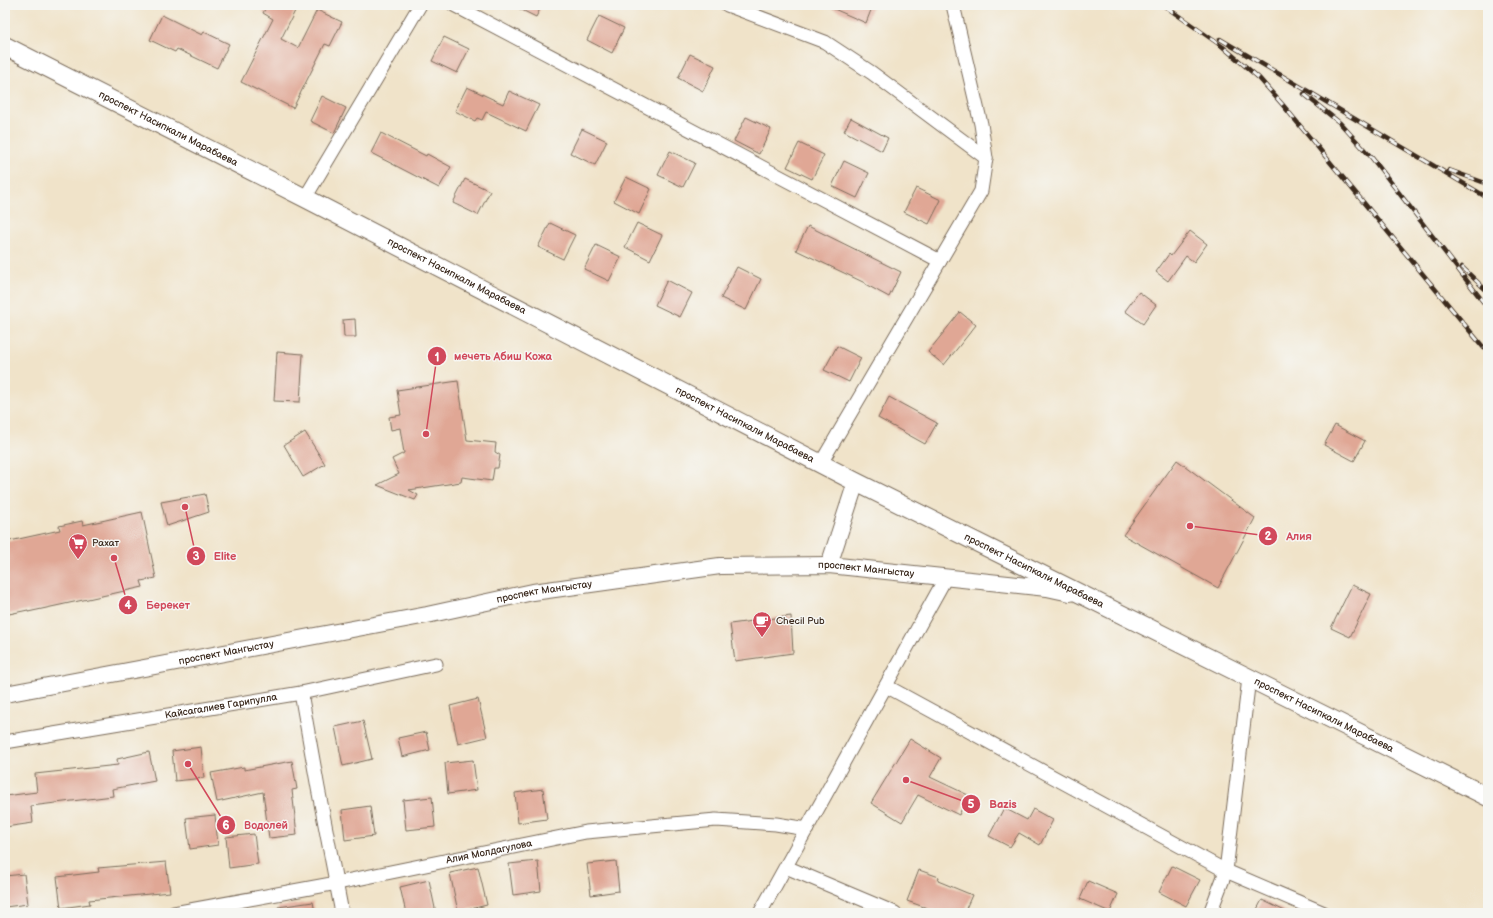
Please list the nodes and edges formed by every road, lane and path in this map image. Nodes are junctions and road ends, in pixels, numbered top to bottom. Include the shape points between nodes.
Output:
1 (420, 5) edge
2 (454, 5) edge
3 (727, 5) edge
4 (953, 5) edge
5 (5, 46) edge
6 (986, 158) junction
7 (305, 198) junction
8 (940, 261) junction
9 (821, 463) junction
10 (856, 482) junction
11 (830, 565) junction
12 (946, 577) junction
13 (1089, 598) junction
14 (436, 664) dead end
15 (1249, 678) junction
16 (886, 686) junction
17 (301, 693) junction
18 (5, 694) edge
19 (5, 742) edge
20 (1488, 797) edge
21 (807, 828) junction
22 (786, 866) junction
23 (1226, 871) junction
24 (337, 883) junction
25 (174, 913) edge
26 (342, 913) edge
27 (760, 913) edge
28 (895, 913) edge
29 (1210, 913) edge
30 (1324, 913) edge

1 - 7 street
2 - 8 street
3 - 6 street via 825,42 872,72
4 - 6 street via 981,124
5 - 7 main road, проспект Насипкали Марабаева
6 - 8 street via 981,191
7 - 9 main road, проспект Насипкали Марабаева
8 - 9 street
9 - 10 main road, проспект Насипкали Марабаева
10 - 11 street
10 - 13 main road, проспект Насипкали Марабаева
11 - 12 street, проспект Мангыстау
11 - 18 street, проспект Мангыстау via 720,566 532,592 420,617
12 - 13 street, проспект Мангыстау via 1046,588
12 - 16 street
13 - 15 main road, проспект Насипкали Марабаева
14 - 17 street, Кайсагалиев Гарипулла
15 - 20 main road, проспект Насипкали Марабаева
15 - 23 street
16 - 21 street
16 - 23 street
17 - 19 street, Кайсагалиев Гарипулла
17 - 24 street
21 - 22 street
21 - 24 street, Алия Молдагулова via 716,820 586,832
22 - 27 street
22 - 28 street
23 - 29 street
23 - 30 street
24 - 25 street, Алия Молдагулова
24 - 26 street

